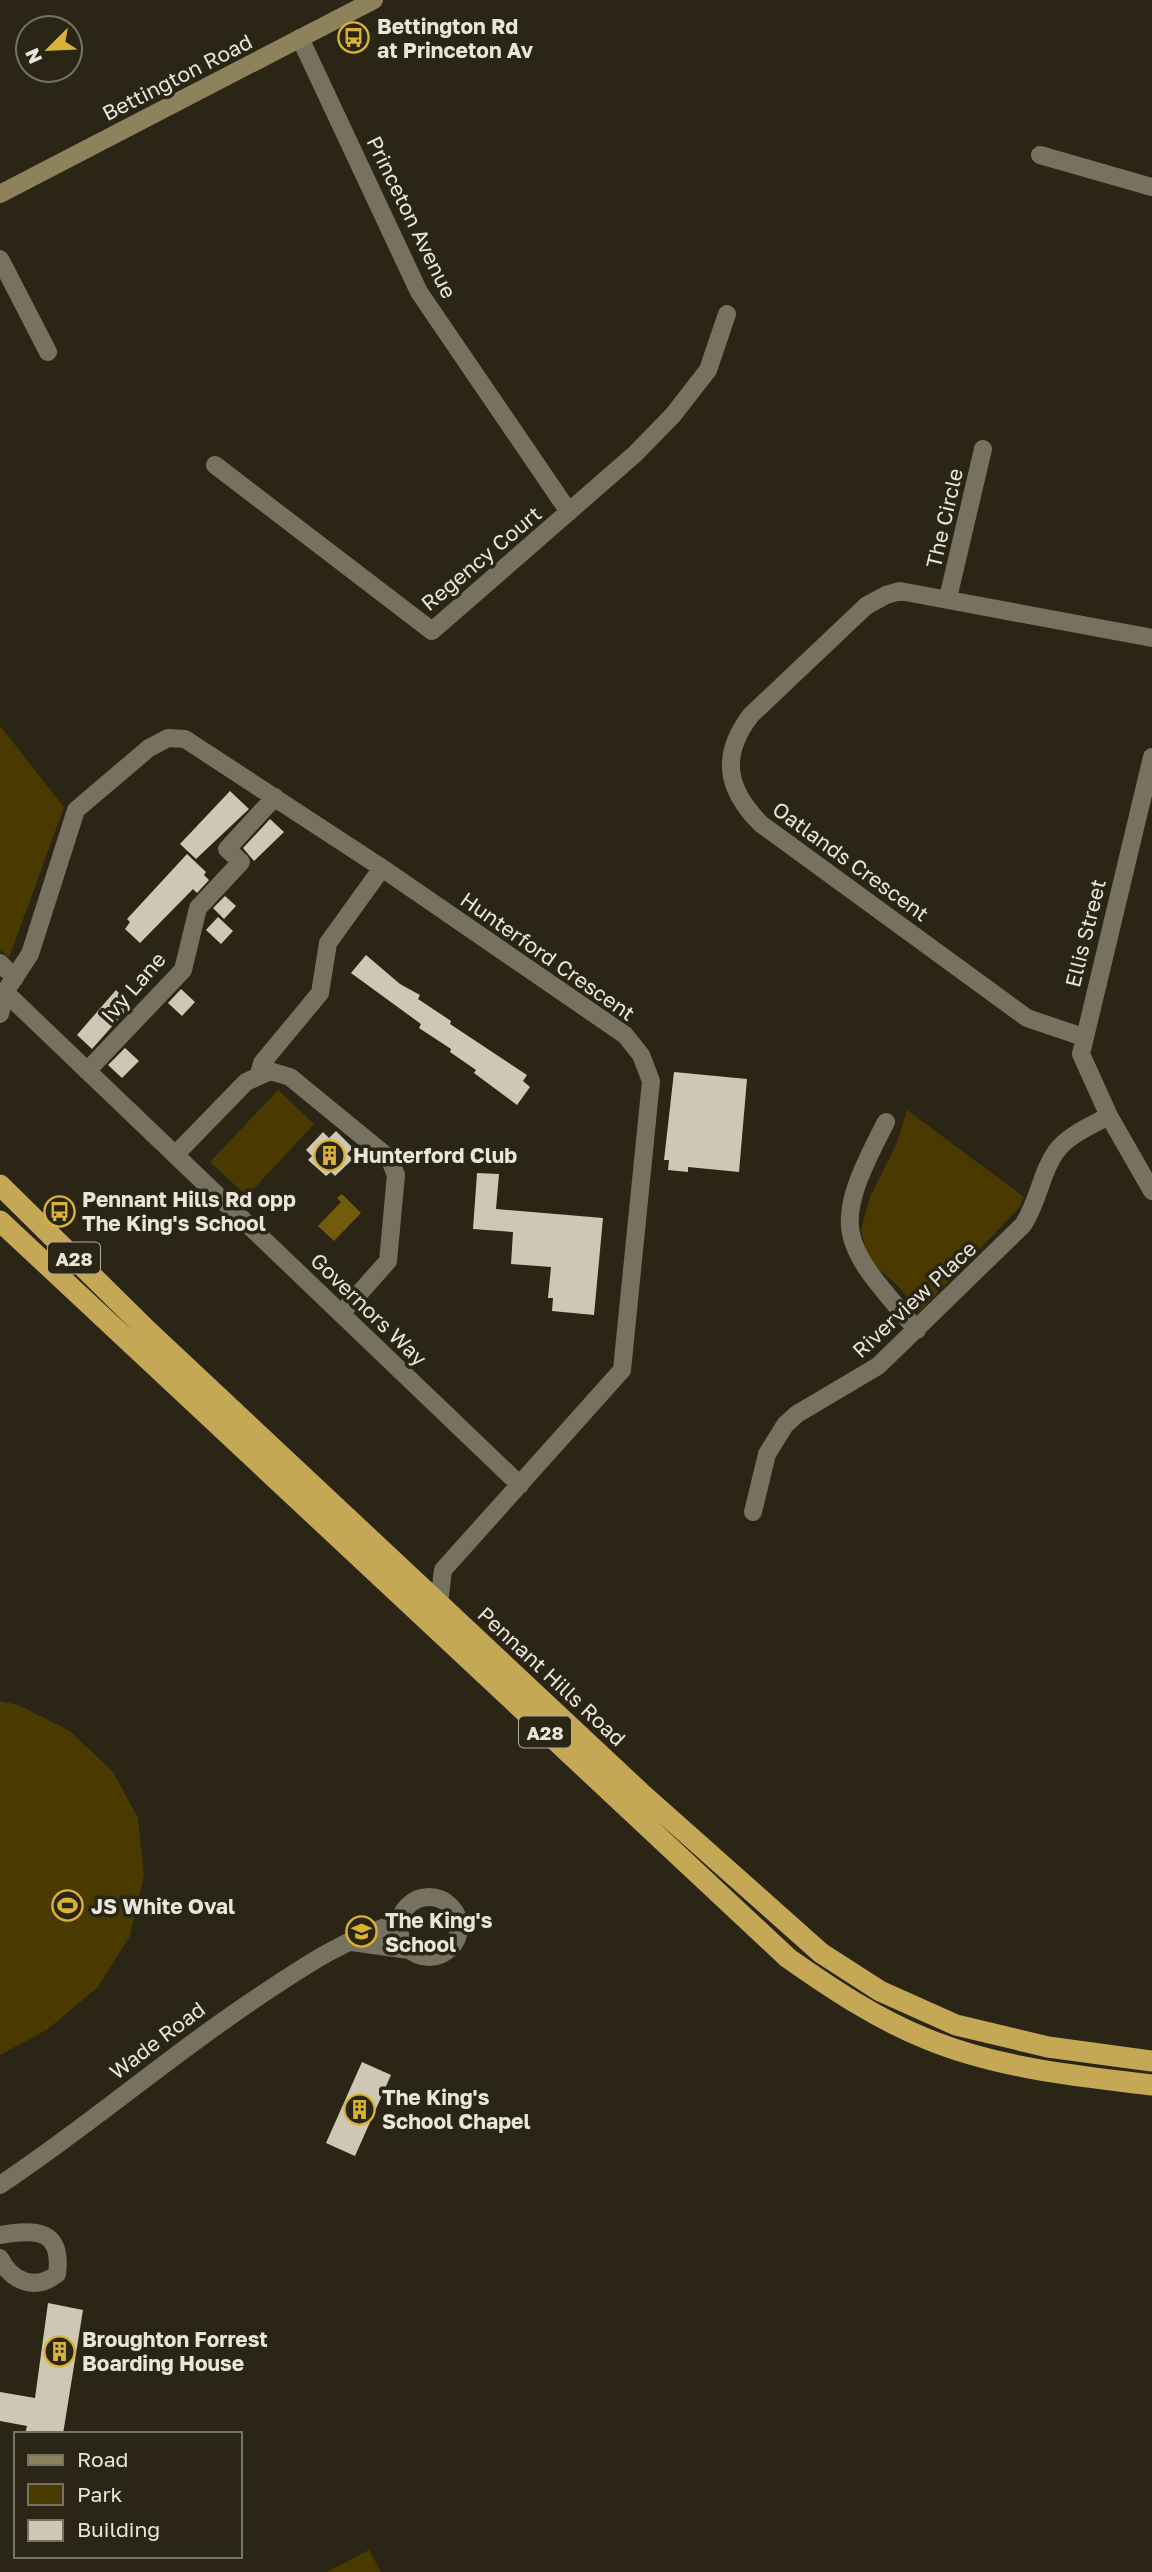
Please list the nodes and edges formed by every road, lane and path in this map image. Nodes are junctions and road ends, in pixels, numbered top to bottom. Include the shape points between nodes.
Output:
1 (374, 0) edge
2 (300, 38) junction
3 (1040, 155) dead end
4 (1152, 187) edge
5 (0, 194) edge
6 (0, 259) edge
7 (727, 314) dead end
8 (48, 352) dead end
9 (983, 449) dead end
10 (215, 466) dead end
11 (569, 512) junction
12 (948, 598) junction
13 (1152, 638) edge
14 (1152, 757) edge
15 (275, 797) junction
16 (382, 867) junction
17 (0, 963) edge
18 (7, 988) edge
19 (0, 1014) edge
20 (1083, 1037) junction
21 (88, 1071) junction
22 (259, 1074) junction
23 (1109, 1116) junction
24 (886, 1122) dead end
25 (175, 1155) junction
26 (0, 1185) edge
27 (1152, 1191) edge
28 (0, 1221) edge
29 (341, 1314) junction
30 (916, 1330) junction
31 (520, 1485) junction
32 (753, 1512) dead end
33 (439, 1603) junction
34 (399, 1923) junction
35 (348, 1941) junction
36 (409, 1950) junction
37 (1152, 2061) edge
38 (1152, 2085) edge
39 (0, 2185) edge
40 (0, 2235) edge
41 (0, 2258) edge

1 - 2 main road, Bettington Road
2 - 5 main road, Bettington Road
2 - 11 street, Princeton Avenue via 419,292
3 - 4 street
6 - 8 street
7 - 11 street, Regency Court via 708,370 673,415
9 - 12 street, The Circle
10 - 11 street, Regency Court via 432,631
12 - 13 street, Oatlands Crescent
12 - 20 street, Oatlands Crescent via 900,591 866,606 738,731 731,749 734,784 761,824 1027,1018
14 - 20 street, Ellis Street
15 - 16 street, Hunterford Crescent
15 - 18 street, Hunterford Crescent via 186,739 168,738 149,748 76,810 30,954
15 - 21 street, Ivy Lane via 227,849 241,862 198,908 183,970
16 - 22 street via 328,943 320,993 262,1063
16 - 31 street, Hunterford Crescent via 625,1035 651,1081 622,1370
17 - 18 street, Governors Way
18 - 19 street, Hunterford Crescent
18 - 21 street, Governors Way
20 - 23 street, Ellis Street via 1082,1061
21 - 25 street, Governors Way
22 - 25 street via 236,1091
22 - 29 street via 271,1071 290,1077 389,1158 396,1175 388,1261
23 - 27 street, Ellis Street
23 - 30 street, Riverview Place via 1068,1139 1058,1150 1023,1225
24 - 30 street via 852,1193 850,1231 865,1270
25 - 29 street, Governors Way
26 - 33 highway, Pennant Hills Road / A28 via 148,1331
28 - 38 highway, A28 via 789,1958 889,2022 964,2053 1078,2076
29 - 31 street, Governors Way
30 - 32 street, Riverview Place via 869,1373 785,1425 767,1454
31 - 33 street, Hunterford Crescent via 443,1570
33 - 37 highway, Pennant Hills Road / A28 via 787,1926 851,1973 921,2011 982,2033
34 - 35 street, Wade Road
34 - 36 street
34 - 36 street via 407,1906 427,1897 442,1900 457,1918 456,1941 445,1953 429,1957
35 - 36 street
35 - 39 street, Wade Road via 218,2022
40 - 41 street via 45,2234 55,2243 57,2274 46,2282 21,2281 6,2270

